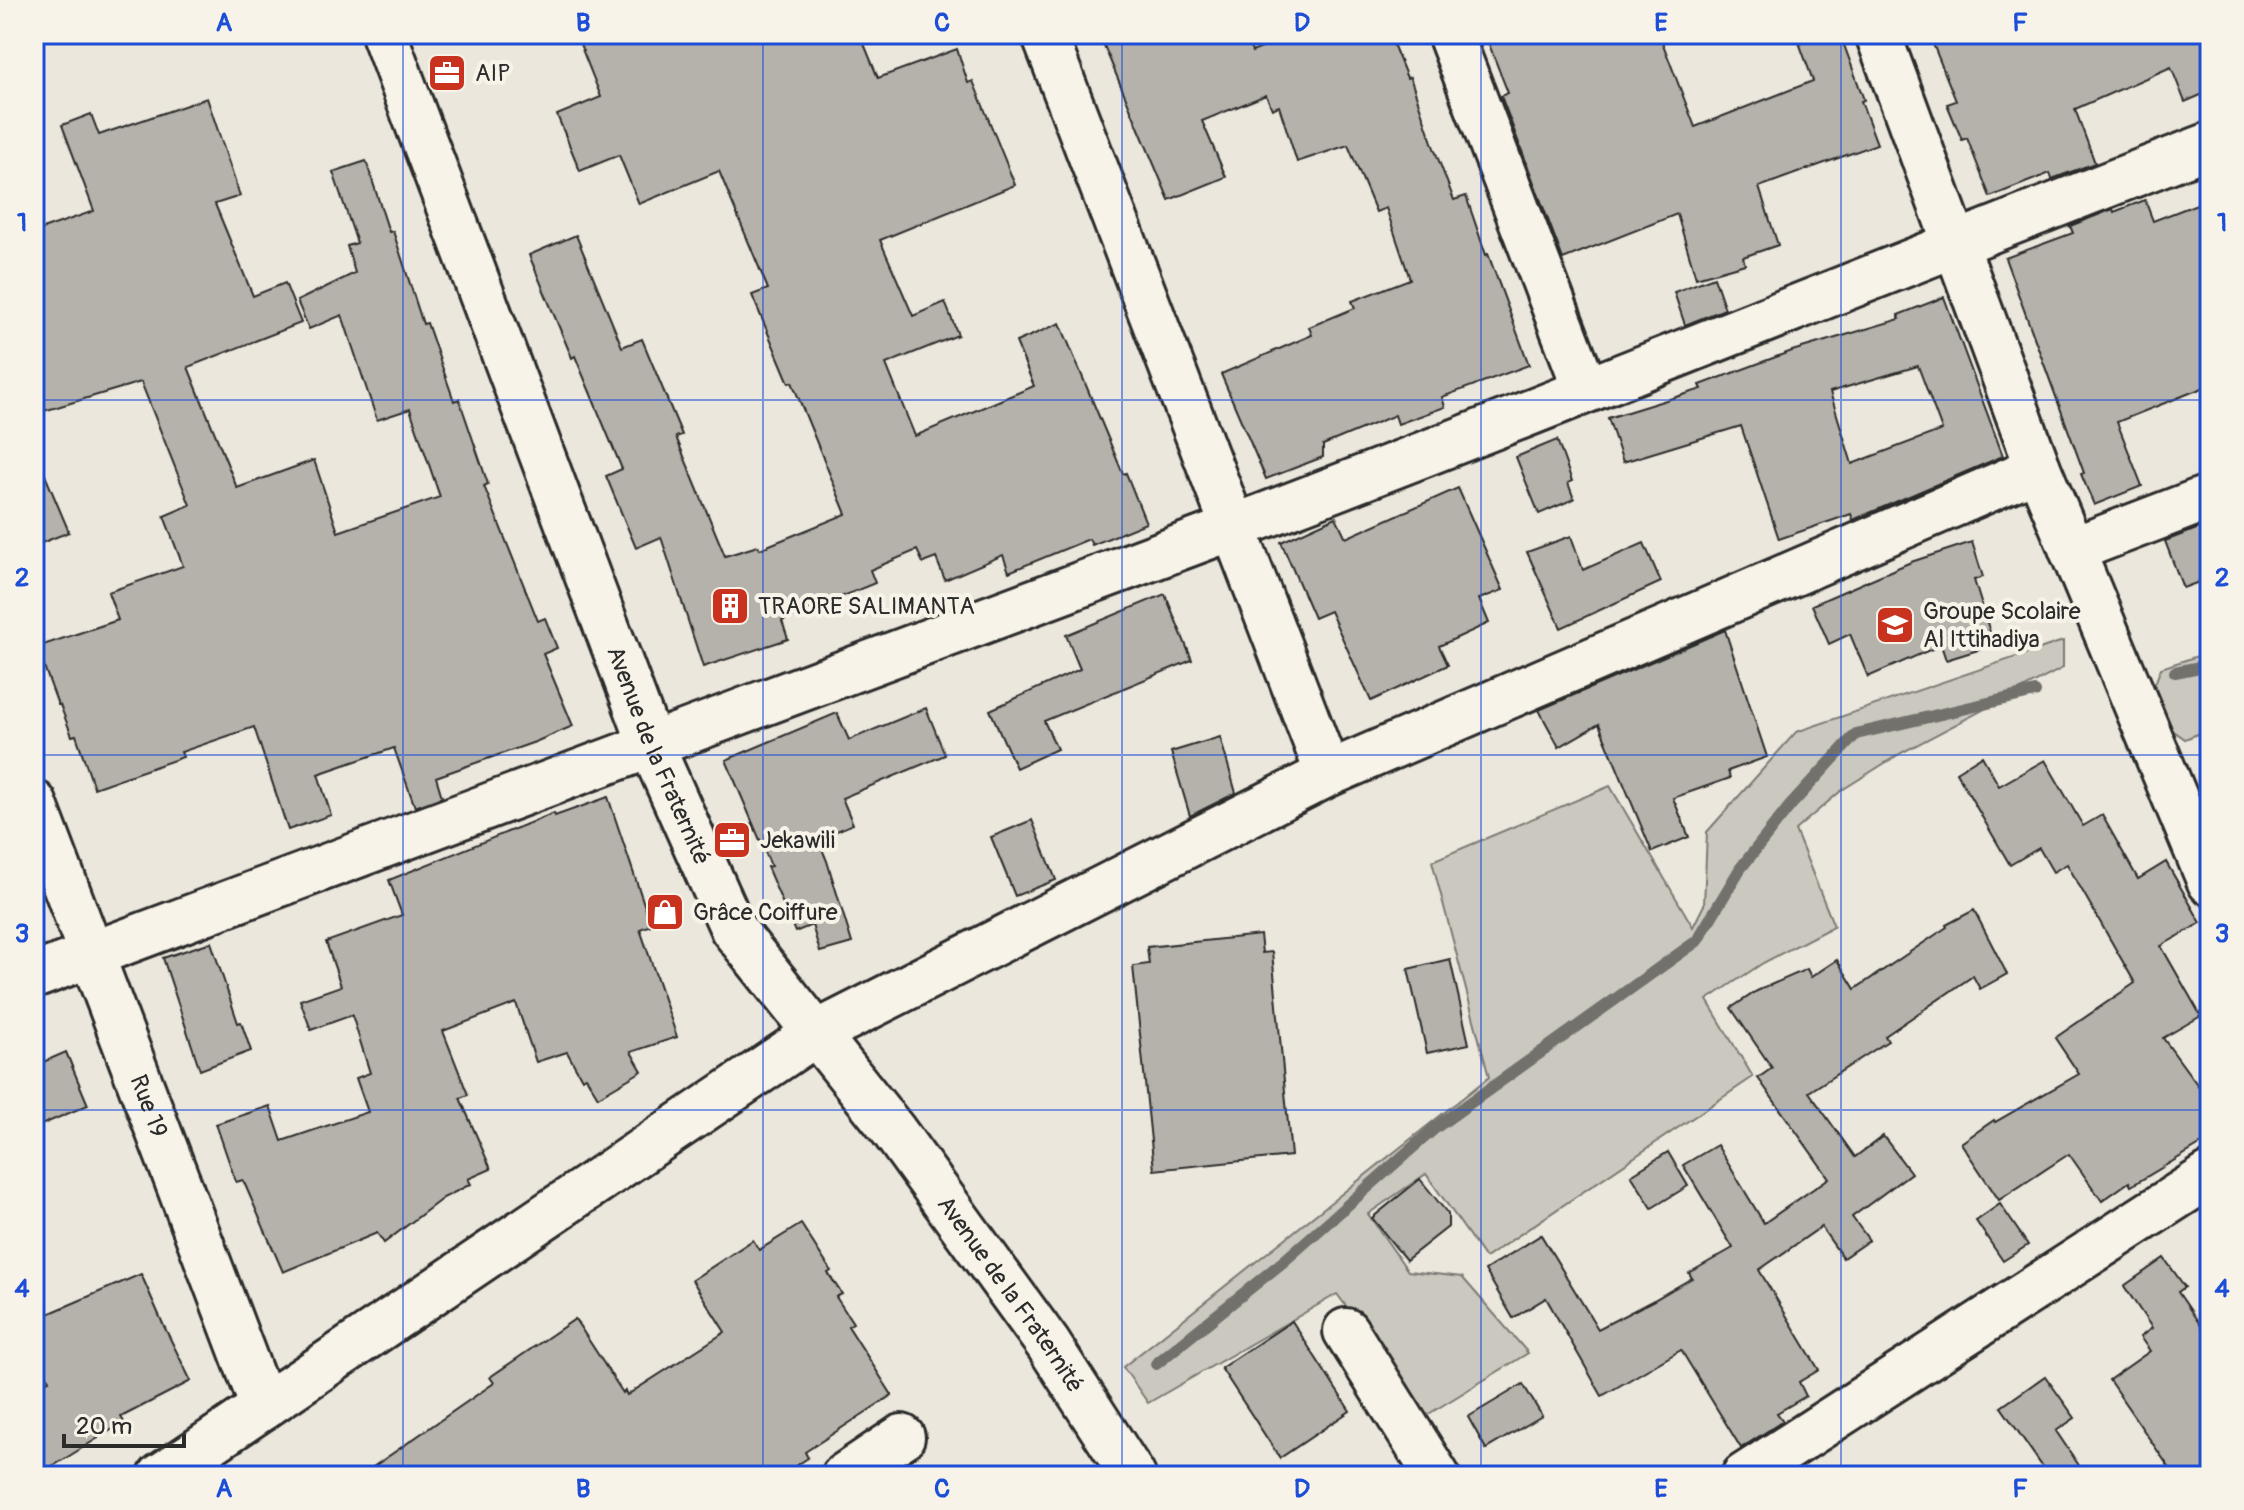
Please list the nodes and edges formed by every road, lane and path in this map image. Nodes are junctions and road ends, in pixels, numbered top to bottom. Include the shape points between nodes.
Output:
1 (384, 34) edge
2 (1044, 34) edge
3 (1450, 34) edge
4 (1878, 34) edge
5 (2210, 145) edge
6 (1956, 242) junction
7 (1586, 390) junction
8 (2038, 468) junction
9 (2210, 497) edge
10 (1233, 528) junction
11 (2072, 550) junction
12 (651, 745) junction
13 (1328, 774) junction
14 (34, 803) edge
15 (2210, 882) edge
16 (91, 955) junction
17 (34, 976) edge
18 (815, 1034) junction
19 (2210, 1175) edge
20 (1346, 1331) dead end
21 (263, 1407) junction
22 (902, 1437) dead end
23 (161, 1476) edge
24 (844, 1476) edge
25 (1133, 1476) edge
26 (1437, 1476) edge
27 (1744, 1476) edge

1 - 12 street, Avenue de la Fraternité
2 - 10 street
3 - 7 street
4 - 6 street
5 - 6 street
6 - 7 street
6 - 8 street
7 - 10 street
8 - 11 street
8 - 13 street
9 - 11 street
10 - 12 street
10 - 13 street
11 - 15 street
12 - 16 street
12 - 18 street, Avenue de la Fraternité via 733,929
13 - 18 street
14 - 16 street, Rue 19
16 - 17 street
16 - 21 street, Rue 19
18 - 21 street
18 - 25 street, Avenue de la Fraternité via 893,1130 1048,1344
19 - 27 street
20 - 26 street
21 - 23 street
22 - 24 street

